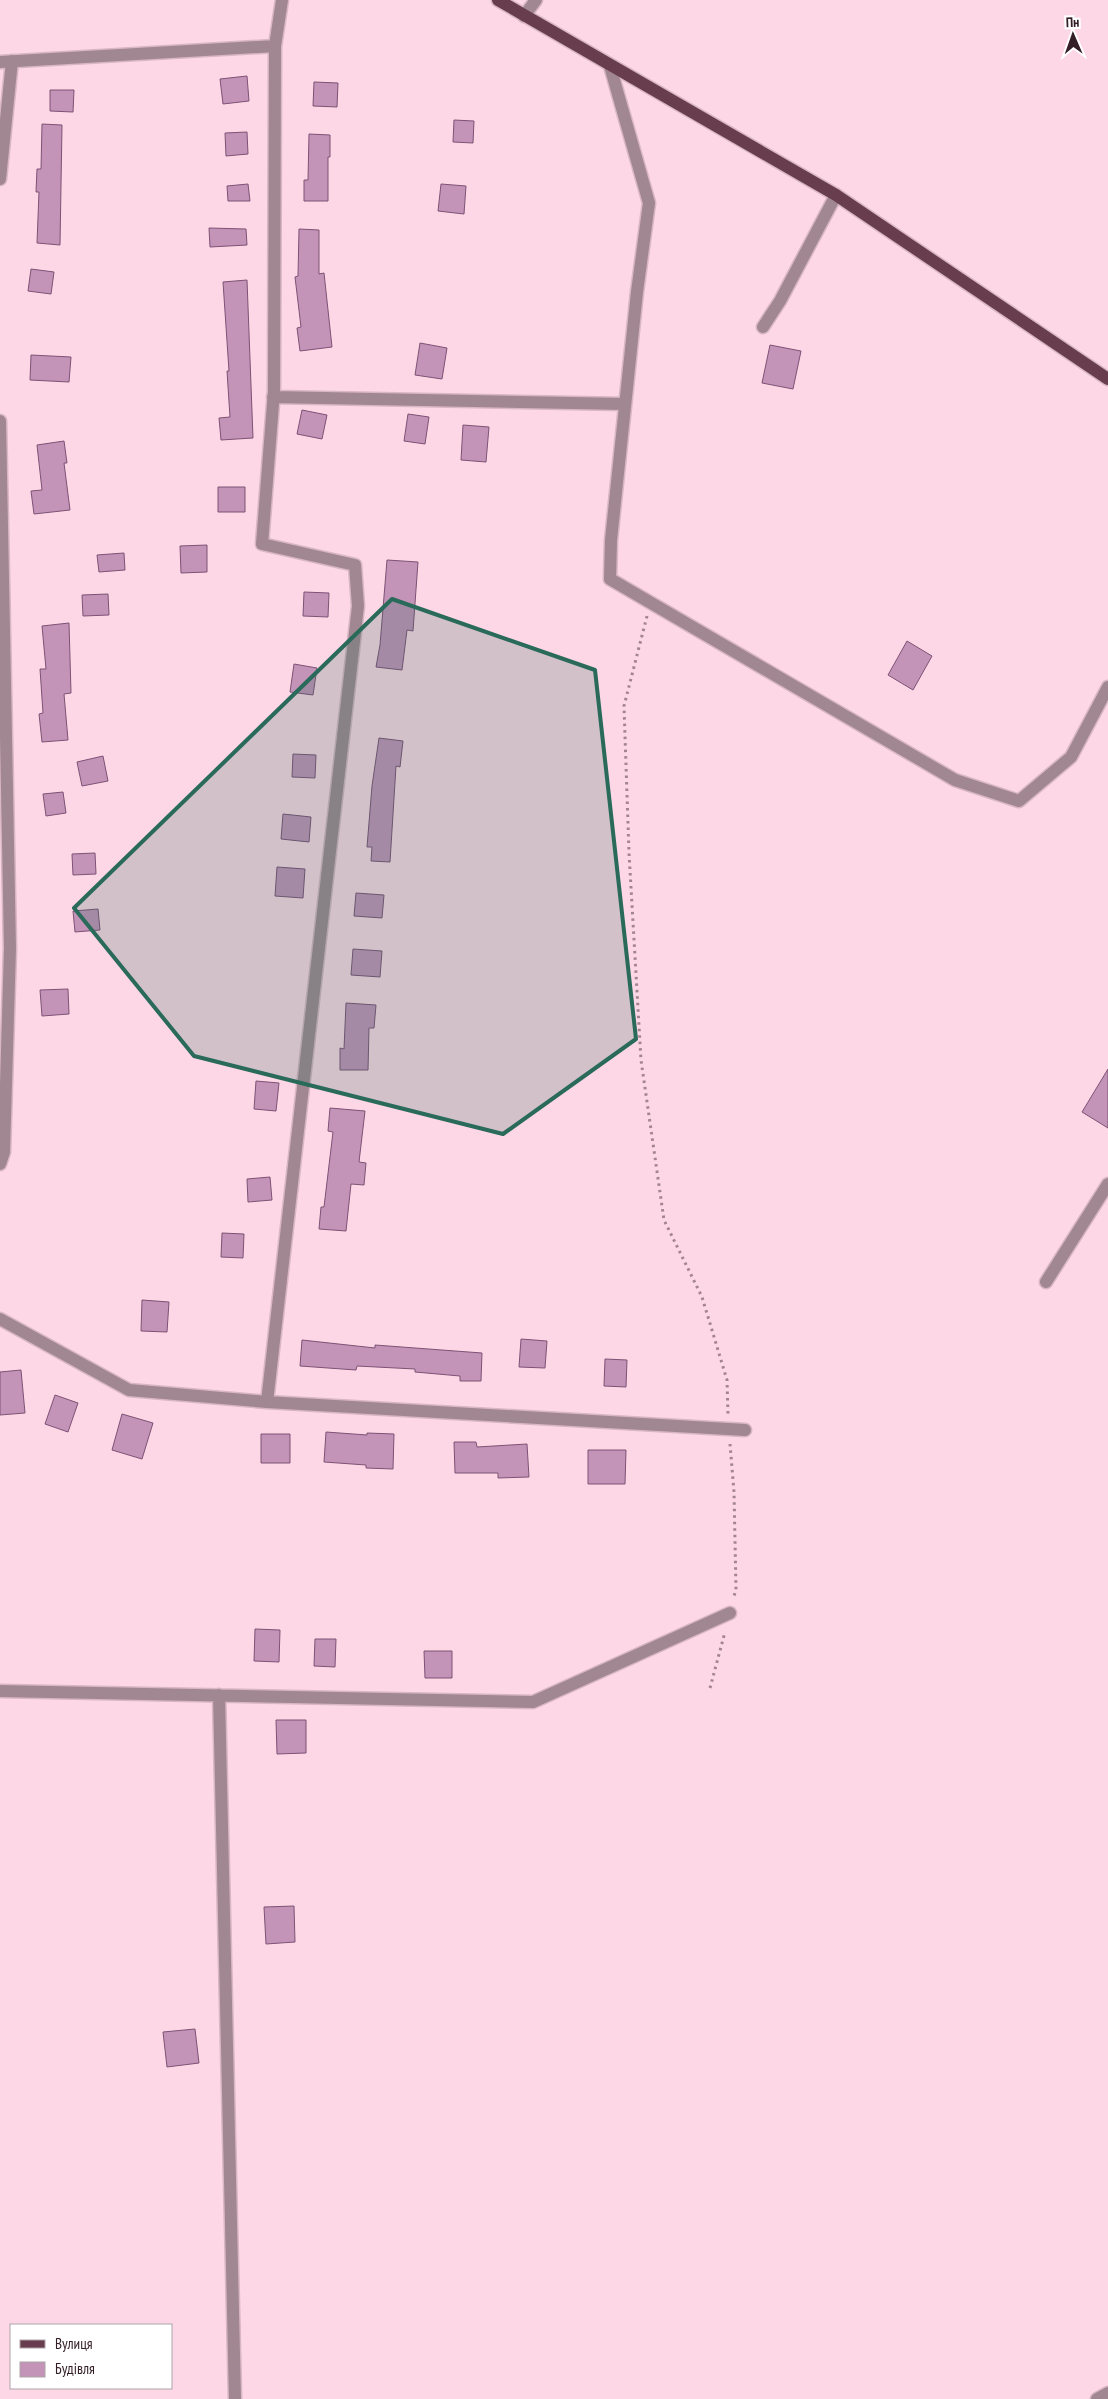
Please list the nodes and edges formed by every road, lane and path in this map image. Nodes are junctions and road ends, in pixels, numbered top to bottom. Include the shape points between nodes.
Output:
1 (282, 0) edge
2 (498, 0) edge
3 (536, 0) edge
4 (524, 16) junction
5 (275, 46) junction
6 (6, 61) edge
7 (610, 66) junction
8 (0, 179) edge
9 (836, 195) junction
10 (763, 327) dead end
11 (1108, 379) edge
12 (273, 398) junction
13 (625, 404) junction
14 (0, 422) edge
15 (650, 604) junction
16 (1108, 687) edge
17 (0, 1164) edge
18 (1108, 1184) edge
19 (1046, 1282) dead end
20 (0, 1319) edge
21 (267, 1402) junction
22 (729, 1430) junction
23 (745, 1430) dead end
24 (730, 1613) junction
25 (710, 1688) dead end
26 (0, 1691) edge
27 (219, 1695) junction
28 (1108, 2393) edge
29 (235, 2399) edge
30 (1098, 2399) edge

1 - 5 street
2 - 4 main road
3 - 4 street
4 - 7 main road
5 - 6 street
5 - 12 street
6 - 8 street
7 - 9 main road
7 - 13 street via 649,203
9 - 10 street
9 - 11 main road
12 - 13 street
12 - 21 street via 262,544 355,565 358,606
13 - 15 street via 610,579
14 - 17 street via 10,948 4,1152
15 - 16 street via 955,780 1019,801 1071,757
15 - 22 path via 624,706 641,1060 664,1220 702,1297 727,1380
18 - 19 street
20 - 21 street via 128,1390
21 - 22 street
22 - 23 street
22 - 24 path via 736,1590
24 - 25 path
24 - 27 street via 533,1702
26 - 27 street
27 - 29 street
28 - 30 street

